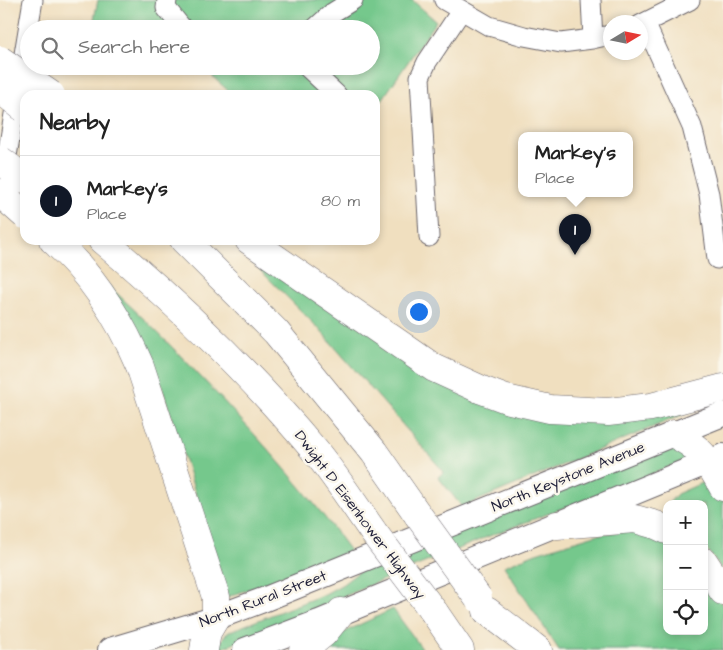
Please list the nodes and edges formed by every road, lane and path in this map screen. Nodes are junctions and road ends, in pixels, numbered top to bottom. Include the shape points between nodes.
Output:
1 (33, 0) edge
2 (167, 0) edge
3 (353, 0) edge
4 (444, 0) edge
5 (591, 0) edge
6 (690, 0) edge
7 (328, 6) edge
8 (461, 10) junction
9 (30, 20) edge
10 (176, 20) edge
11 (319, 20) edge
12 (648, 21) edge
13 (648, 35) edge
14 (602, 37) edge
15 (0, 60) edge
16 (20, 74) edge
17 (20, 75) edge
18 (22, 75) edge
19 (316, 75) edge
20 (0, 89) edge
21 (44, 90) edge
22 (332, 90) edge
23 (20, 105) edge
24 (0, 160) edge
25 (20, 175) edge
26 (0, 193) edge
27 (0, 197) edge
28 (20, 211) edge
29 (429, 237) dead end
30 (108, 245) edge
31 (189, 245) edge
32 (256, 245) edge
33 (62, 248) edge
34 (717, 259) dead end
35 (723, 388) edge
36 (723, 414) edge
37 (674, 434) junction
38 (716, 459) edge
39 (723, 487) edge
40 (558, 525) junction
41 (416, 528) junction
42 (663, 528) edge
43 (708, 568) edge
44 (723, 591) edge
45 (483, 605) junction
46 (342, 612) junction
47 (434, 612) junction
48 (216, 617) junction
49 (110, 650) edge
50 (204, 650) edge
51 (245, 650) edge
52 (303, 650) edge
53 (447, 650) edge
54 (460, 650) edge
55 (513, 650) edge
56 (538, 650) edge

1 - 9 street
2 - 10 street via 166,8
3 - 7 street
4 - 8 street
5 - 14 street
6 - 12 street
7 - 11 street
8 - 14 street via 489,26 524,36 561,43
8 - 29 street via 420,77
13 - 34 street via 692,127 709,194
15 - 16 highway, bridge
17 - 27 street
18 - 21 highway, bridge
19 - 22 street
20 - 23 highway, bridge
24 - 25 highway, bridge
26 - 28 highway, bridge
30 - 47 highway, Dwight D Eisenhower Highway, bridge via 179,308 264,394 316,453
31 - 41 highway via 276,332 374,452
32 - 35 highway via 434,368 506,399 558,410 608,412 651,407
33 - 48 highway via 110,308 140,366 216,596
36 - 37 main road, North Keystone Avenue
37 - 38 highway
37 - 41 main road, North Keystone Avenue
38 - 39 highway
38 - 40 main road
40 - 42 highway via 635,519
40 - 46 main road
41 - 45 highway, bridge
41 - 48 main road, North Rural Street
43 - 44 highway
45 - 55 highway
45 - 56 highway
46 - 51 main road
46 - 52 highway
47 - 53 highway
47 - 54 highway, Dwight D Eisenhower Highway
48 - 49 main road, North Rural Street
48 - 50 highway via 206,632

